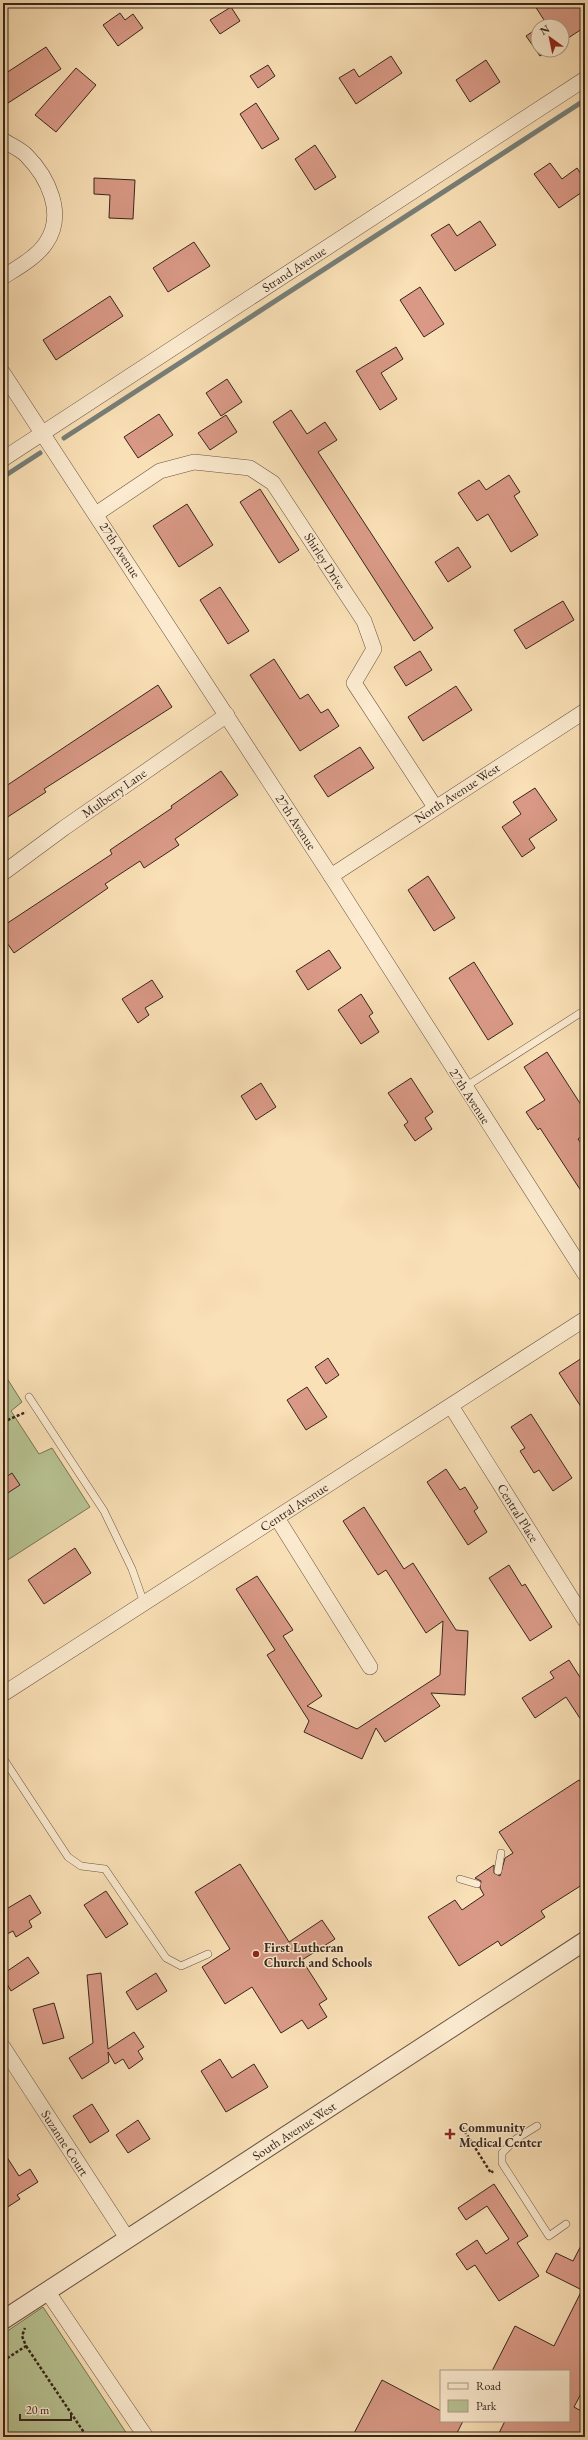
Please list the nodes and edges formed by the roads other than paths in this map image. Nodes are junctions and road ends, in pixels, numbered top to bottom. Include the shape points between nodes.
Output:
1 (585, 79) edge
2 (3, 140) edge
3 (3, 277) edge
4 (3, 373) edge
5 (43, 433) junction
6 (3, 459) edge
7 (96, 514) junction
8 (585, 711) edge
9 (227, 715) junction
10 (435, 807) junction
11 (3, 873) edge
12 (331, 876) junction
13 (585, 1010) edge
14 (465, 1088) junction
15 (585, 1274) edge
16 (585, 1319) edge
17 (29, 1397) dead end
18 (451, 1406) junction
19 (277, 1518) junction
20 (144, 1603) junction
21 (585, 1620) edge
22 (370, 1667) dead end
23 (3, 1694) edge
24 (3, 1758) edge
25 (501, 1853) dead end
26 (498, 1871) dead end
27 (460, 1879) dead end
28 (477, 1884) dead end
29 (585, 1941) edge
30 (208, 1954) dead end
31 (3, 2047) edge
32 (538, 2126) dead end
33 (566, 2224) dead end
34 (127, 2238) junction
35 (47, 2291) junction
36 (3, 2320) edge
37 (146, 2437) edge

1 - 5 street, Strand Avenue
2 - 3 street via 25,154 44,177 56,211 54,228 46,244
4 - 5 street, 27th Avenue
5 - 6 street, Strand Avenue
5 - 7 street, 27th Avenue
7 - 9 street, 27th Avenue
7 - 10 street, Shirley Drive via 160,471 194,462 250,468 274,482 364,621 374,649 354,683
8 - 10 street, North Avenue West
9 - 11 street, Mulberry Lane
9 - 12 street, 27th Avenue
10 - 12 street, North Avenue West
12 - 14 street, 27th Avenue
13 - 14 lane
14 - 15 street, 27th Avenue
16 - 18 street, Central Avenue
17 - 20 lane via 104,1511 132,1569
18 - 19 street, Central Avenue
18 - 21 street, Central Place
19 - 20 street, Central Avenue
19 - 22 street
20 - 23 street, Central Avenue
24 - 30 lane via 68,1857 81,1866 105,1869 166,1958 181,1966
25 - 26 lane
27 - 28 lane
29 - 34 street, South Avenue West
31 - 34 street, Suzanne Court
32 - 33 lane via 508,2145 502,2153 502,2163 549,2236
34 - 35 street, South Avenue West
35 - 36 street, South Avenue West
35 - 37 street

